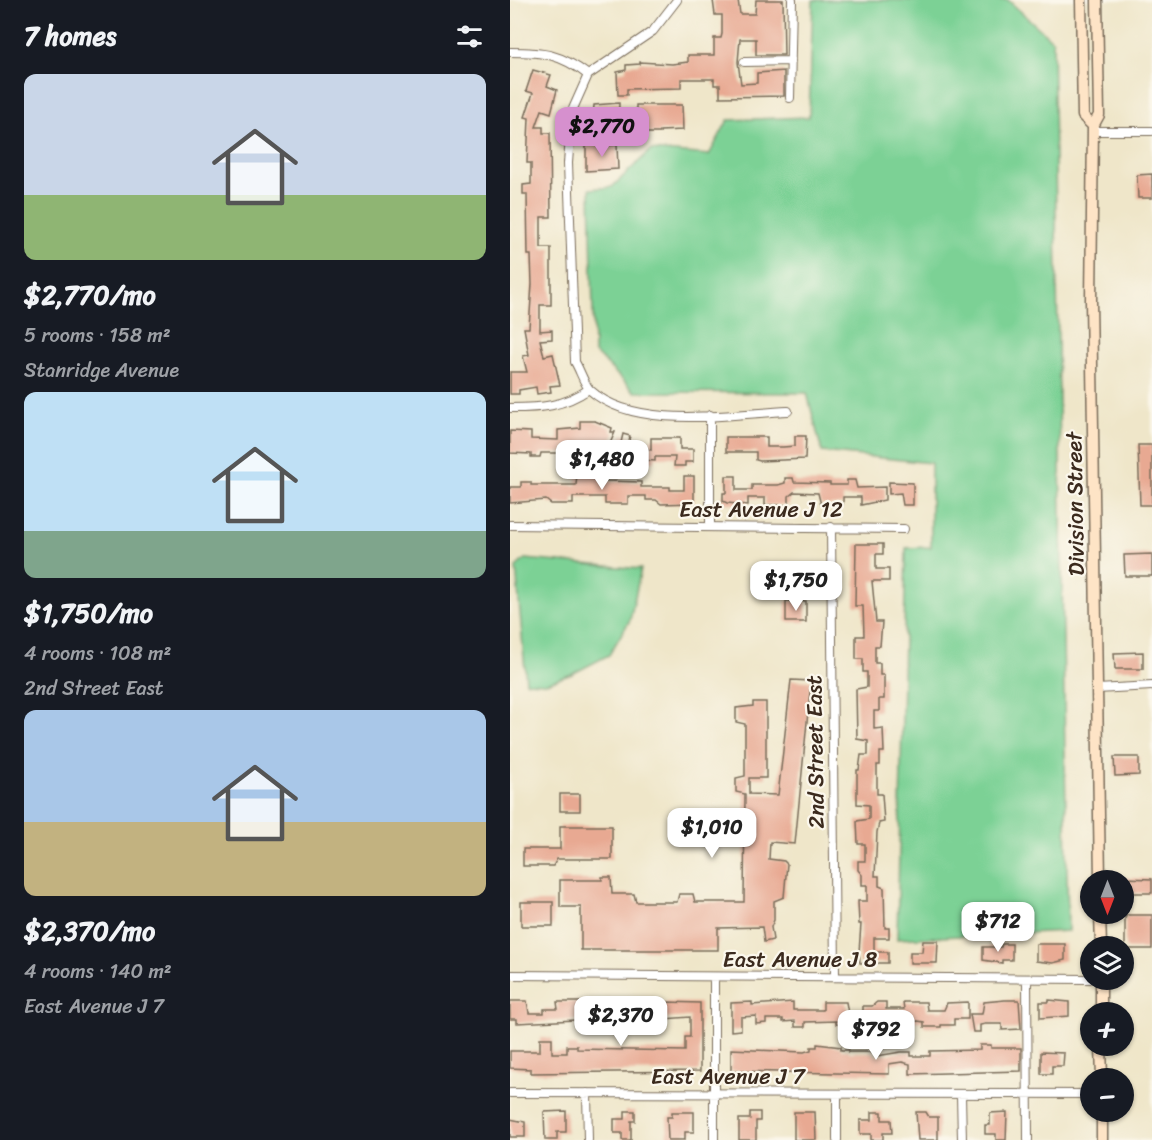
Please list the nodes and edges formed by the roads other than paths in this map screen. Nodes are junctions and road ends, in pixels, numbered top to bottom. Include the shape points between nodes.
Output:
1 (677, 0) edge
2 (792, 0) edge
3 (1081, 0) edge
4 (1097, 0) edge
5 (510, 52) edge
6 (791, 61) junction
7 (744, 62) dead end
8 (588, 75) junction
9 (790, 98) dead end
10 (1093, 129) junction
11 (1152, 131) edge
12 (589, 389) junction
13 (510, 408) edge
14 (788, 411) dead end
15 (710, 415) junction
16 (510, 525) edge
17 (710, 526) junction
18 (831, 527) junction
19 (904, 529) dead end
20 (1152, 686) edge
21 (1097, 689) junction
22 (1100, 870) edge
23 (510, 975) edge
24 (835, 976) junction
25 (714, 977) junction
26 (1027, 979) junction
27 (1080, 979) edge
28 (510, 1093) edge
29 (587, 1093) junction
30 (714, 1094) junction
31 (837, 1094) junction
32 (962, 1094) junction
33 (1028, 1094) junction
34 (1080, 1094) edge
35 (1102, 1122) edge
36 (588, 1140) edge
37 (714, 1140) edge
38 (837, 1140) edge
39 (962, 1140) edge
40 (1028, 1140) edge
41 (1102, 1140) edge

1 - 8 street via 653,31
2 - 6 street
3 - 10 main road, Division Street via 1083,116
4 - 10 main road, Division Street via 1099,115
5 - 8 street via 544,52 572,63
6 - 7 street
6 - 9 street
8 - 12 street via 572,111 568,163 575,362
10 - 11 street
10 - 21 main road, Division Street via 1091,301
12 - 13 street via 571,401 546,408
12 - 15 street via 618,409 645,416
14 - 15 street
15 - 17 street
16 - 17 street, East Avenue J 12
17 - 18 street, East Avenue J 12
18 - 19 street, East Avenue J 12
18 - 24 street, 2nd Street East
20 - 21 street
21 - 22 main road, Division Street
23 - 25 street, East Avenue J 8
24 - 25 street, East Avenue J 8
24 - 26 street, East Avenue J 8
25 - 30 street
26 - 27 street, East Avenue J 8
26 - 33 street
28 - 29 street, East Avenue J 7
29 - 30 street, East Avenue J 7
29 - 36 street
30 - 31 street, East Avenue J 7
30 - 37 street
31 - 32 street, East Avenue J 7
31 - 38 street
32 - 33 street, East Avenue J 7
32 - 39 street
33 - 34 street, East Avenue J 7
33 - 40 street
35 - 41 main road

